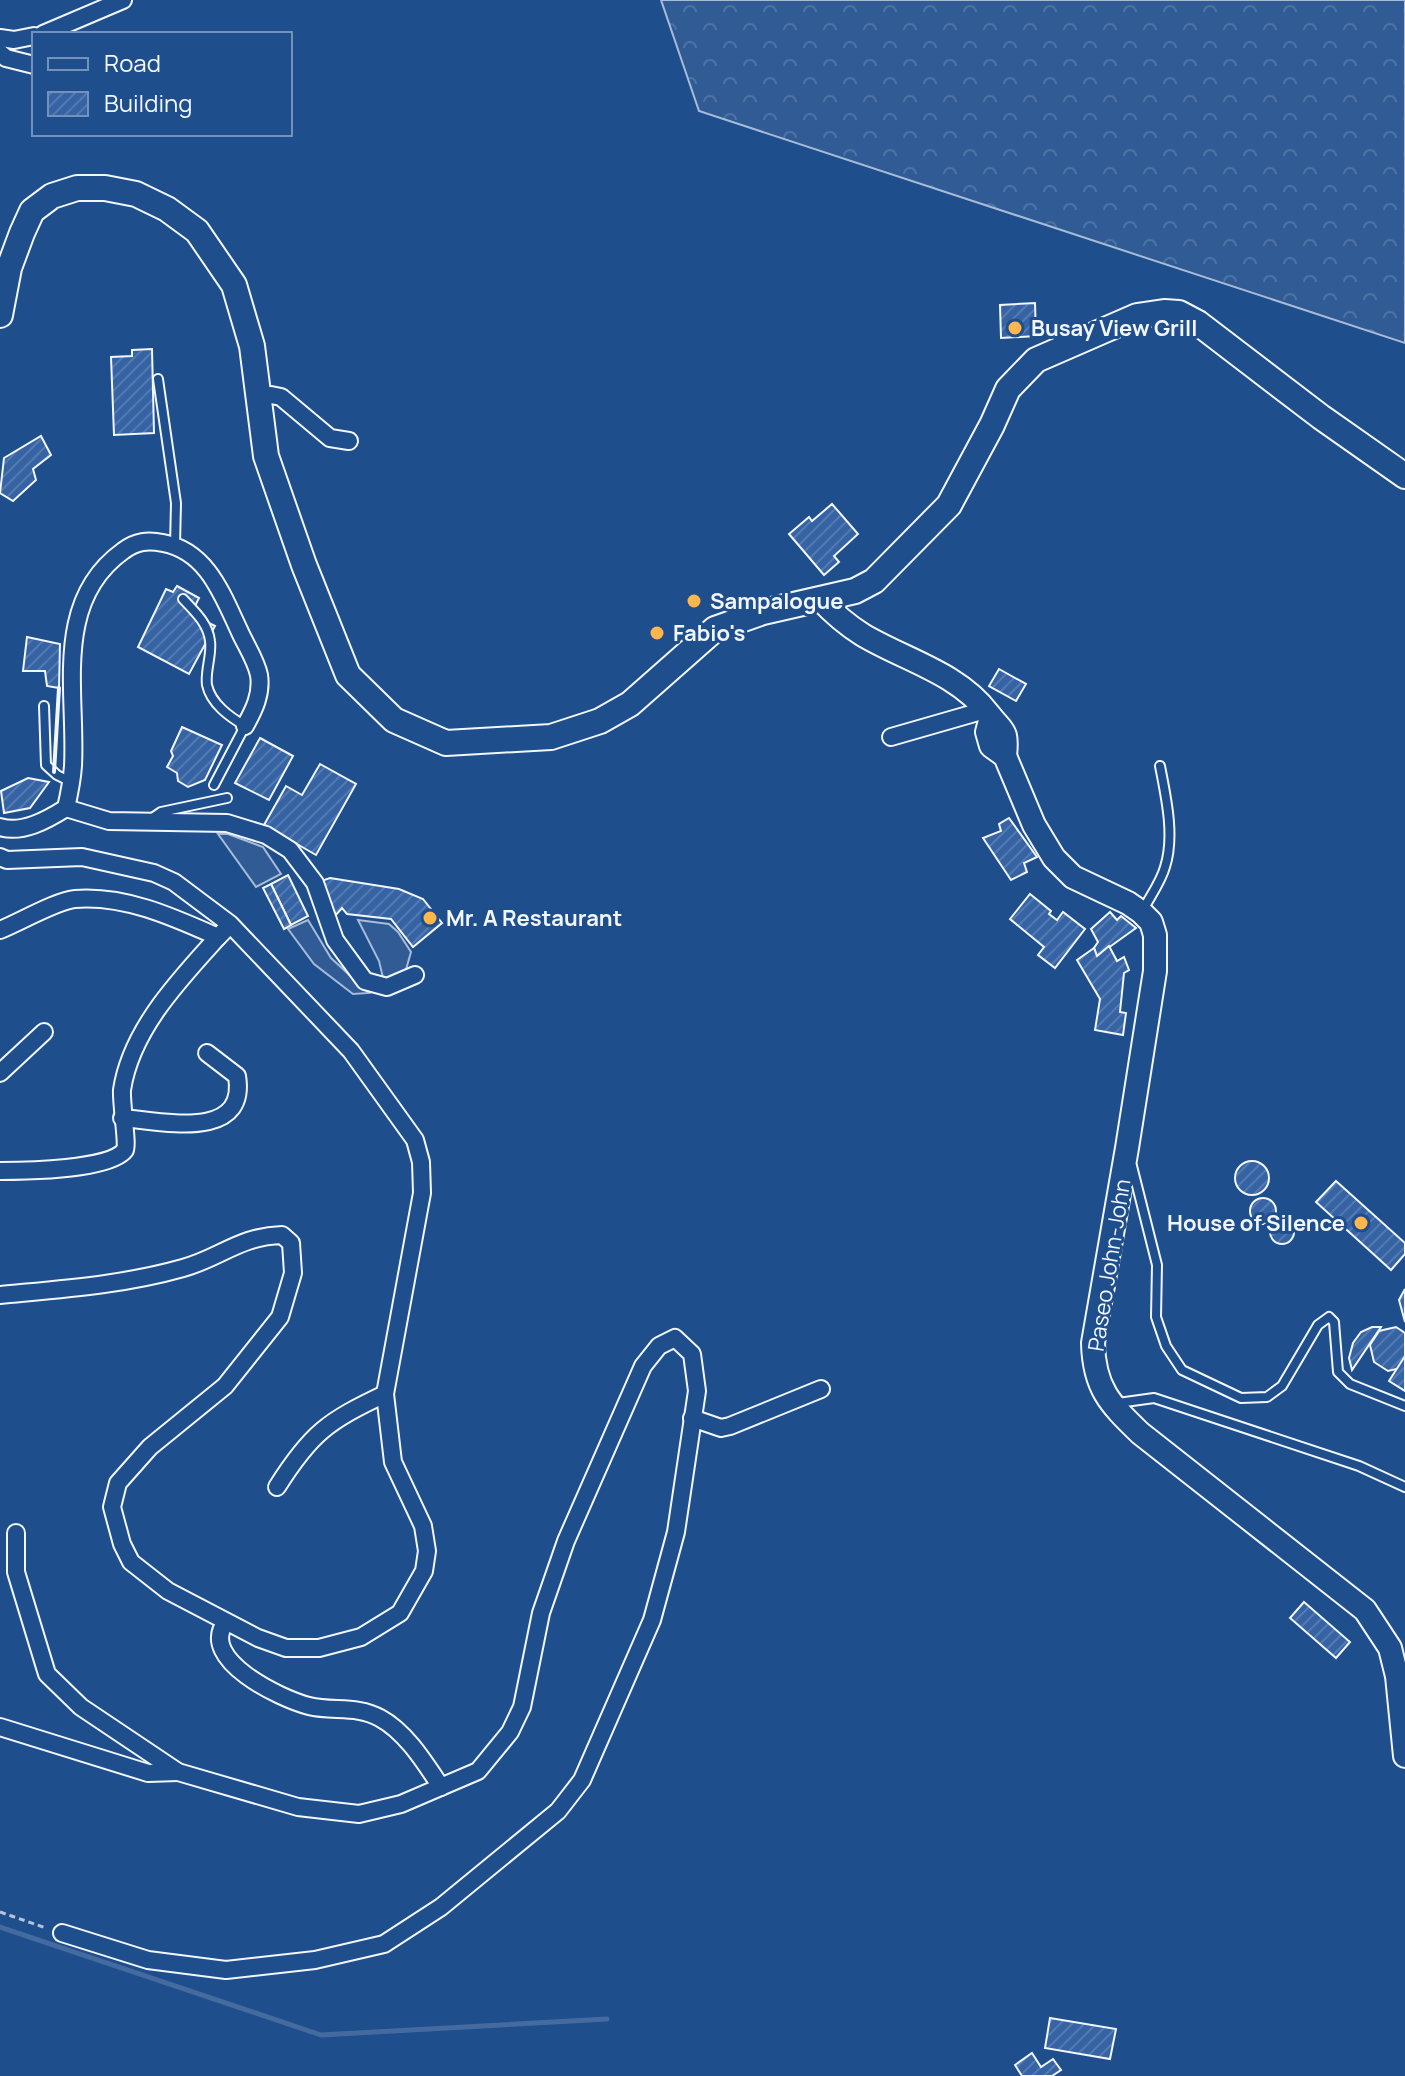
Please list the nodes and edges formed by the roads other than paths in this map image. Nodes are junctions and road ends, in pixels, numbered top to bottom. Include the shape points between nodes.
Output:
1 (123, 0) edge
2 (48, 32) edge
3 (32, 36) edge
4 (0, 38) edge
5 (0, 53) edge
6 (32, 64) edge
7 (0, 315) edge
8 (158, 379) dead end
9 (257, 399) junction
10 (349, 441) dead end
11 (1405, 476) edge
12 (175, 545) junction
13 (183, 599) dead end
14 (820, 599) junction
15 (44, 706) dead end
16 (988, 713) junction
17 (245, 726) junction
18 (891, 737) dead end
19 (1160, 766) dead end
20 (71, 782) junction
21 (214, 785) dead end
22 (227, 798) dead end
23 (66, 808) junction
24 (147, 822) junction
25 (0, 827) edge
26 (0, 857) edge
27 (1141, 912) junction
28 (0, 930) edge
29 (224, 930) junction
30 (415, 975) dead end
31 (44, 1032) dead end
32 (207, 1053) dead end
33 (0, 1073) edge
34 (122, 1118) junction
35 (1127, 1148) junction
36 (0, 1171) edge
37 (0, 1295) edge
38 (821, 1389) dead end
39 (385, 1394) junction
40 (1110, 1404) junction
41 (1405, 1406) edge
42 (692, 1418) junction
43 (277, 1487) dead end
44 (1405, 1487) edge
45 (16, 1533) dead end
46 (226, 1622) junction
47 (0, 1727) edge
48 (1405, 1756) edge
49 (178, 1772) junction
50 (441, 1787) junction
51 (62, 1933) road end

1 - 2 street
3 - 4 street
5 - 6 street
7 - 9 main road via 9,268 32,211 52,196 77,188 136,194 197,231 234,285 252,346
8 - 12 lane via 176,503
9 - 10 street via 281,397 330,438
9 - 14 main road via 266,456 348,675 394,720 446,743 551,737 600,721 630,704 715,629
11 - 14 main road via 1198,323 1179,313 1137,316 1046,355 1022,372 1008,389 949,505 874,581
12 - 17 street via 195,556 217,583 259,673 257,701
12 - 20 street via 148,540 121,552 92,583 80,608 72,635
13 - 17 lane via 203,621 210,640 207,686 217,704
14 - 16 street via 863,635 965,688
15 - 20 lane via 46,765
16 - 18 street
16 - 27 street via 991,746 1005,756 1043,841 1064,870
17 - 21 lane
19 - 27 lane via 1167,803 1165,867
20 - 23 street
22 - 24 lane via 161,812
23 - 24 street via 109,821
23 - 25 street via 26,827
24 - 30 street via 227,823 266,835 290,850 315,883 335,940 365,981 387,987
26 - 29 street via 82,857 154,873 174,882
27 - 35 street, Paseo John-John via 1151,922 1156,952
28 - 29 street via 72,899 132,903
29 - 34 street via 170,991 134,1050 122,1090
29 - 39 street via 351,1051 415,1140 422,1193
31 - 33 street
32 - 34 street via 237,1076 238,1100 232,1109 203,1125
34 - 36 street via 127,1148 114,1157 58,1171
35 - 40 street, Paseo John-John via 1093,1343 1094,1364
35 - 41 lane via 1157,1265 1156,1317 1182,1370 1241,1398 1267,1397 1282,1386 1318,1325 1329,1317 1334,1322 1338,1372 1350,1384
37 - 46 street via 118,1283 187,1267 243,1241 270,1235 282,1235 291,1243 293,1273 280,1317 225,1386 150,1447 114,1494 112,1507 131,1562 168,1591
38 - 42 street via 730,1426
39 - 43 street via 340,1415 314,1436
39 - 46 street via 393,1462 423,1526 427,1551 424,1571 400,1613 361,1637 319,1648 286,1648
40 - 44 lane via 1154,1398 1359,1466
40 - 48 street, Paseo John-John via 1176,1463 1365,1610 1390,1648
42 - 50 street via 695,1366 692,1354 675,1338 659,1346 643,1366 566,1541 541,1613 522,1707 510,1732 478,1771
42 - 51 street via 676,1532 652,1620 582,1780 558,1811 441,1907 384,1944 315,1960 226,1970 148,1960
45 - 49 street via 16,1572 47,1674 81,1707
46 - 50 street via 219,1641 248,1679 310,1706 353,1708 384,1720
47 - 49 street via 148,1773
49 - 50 street via 298,1807 359,1814

